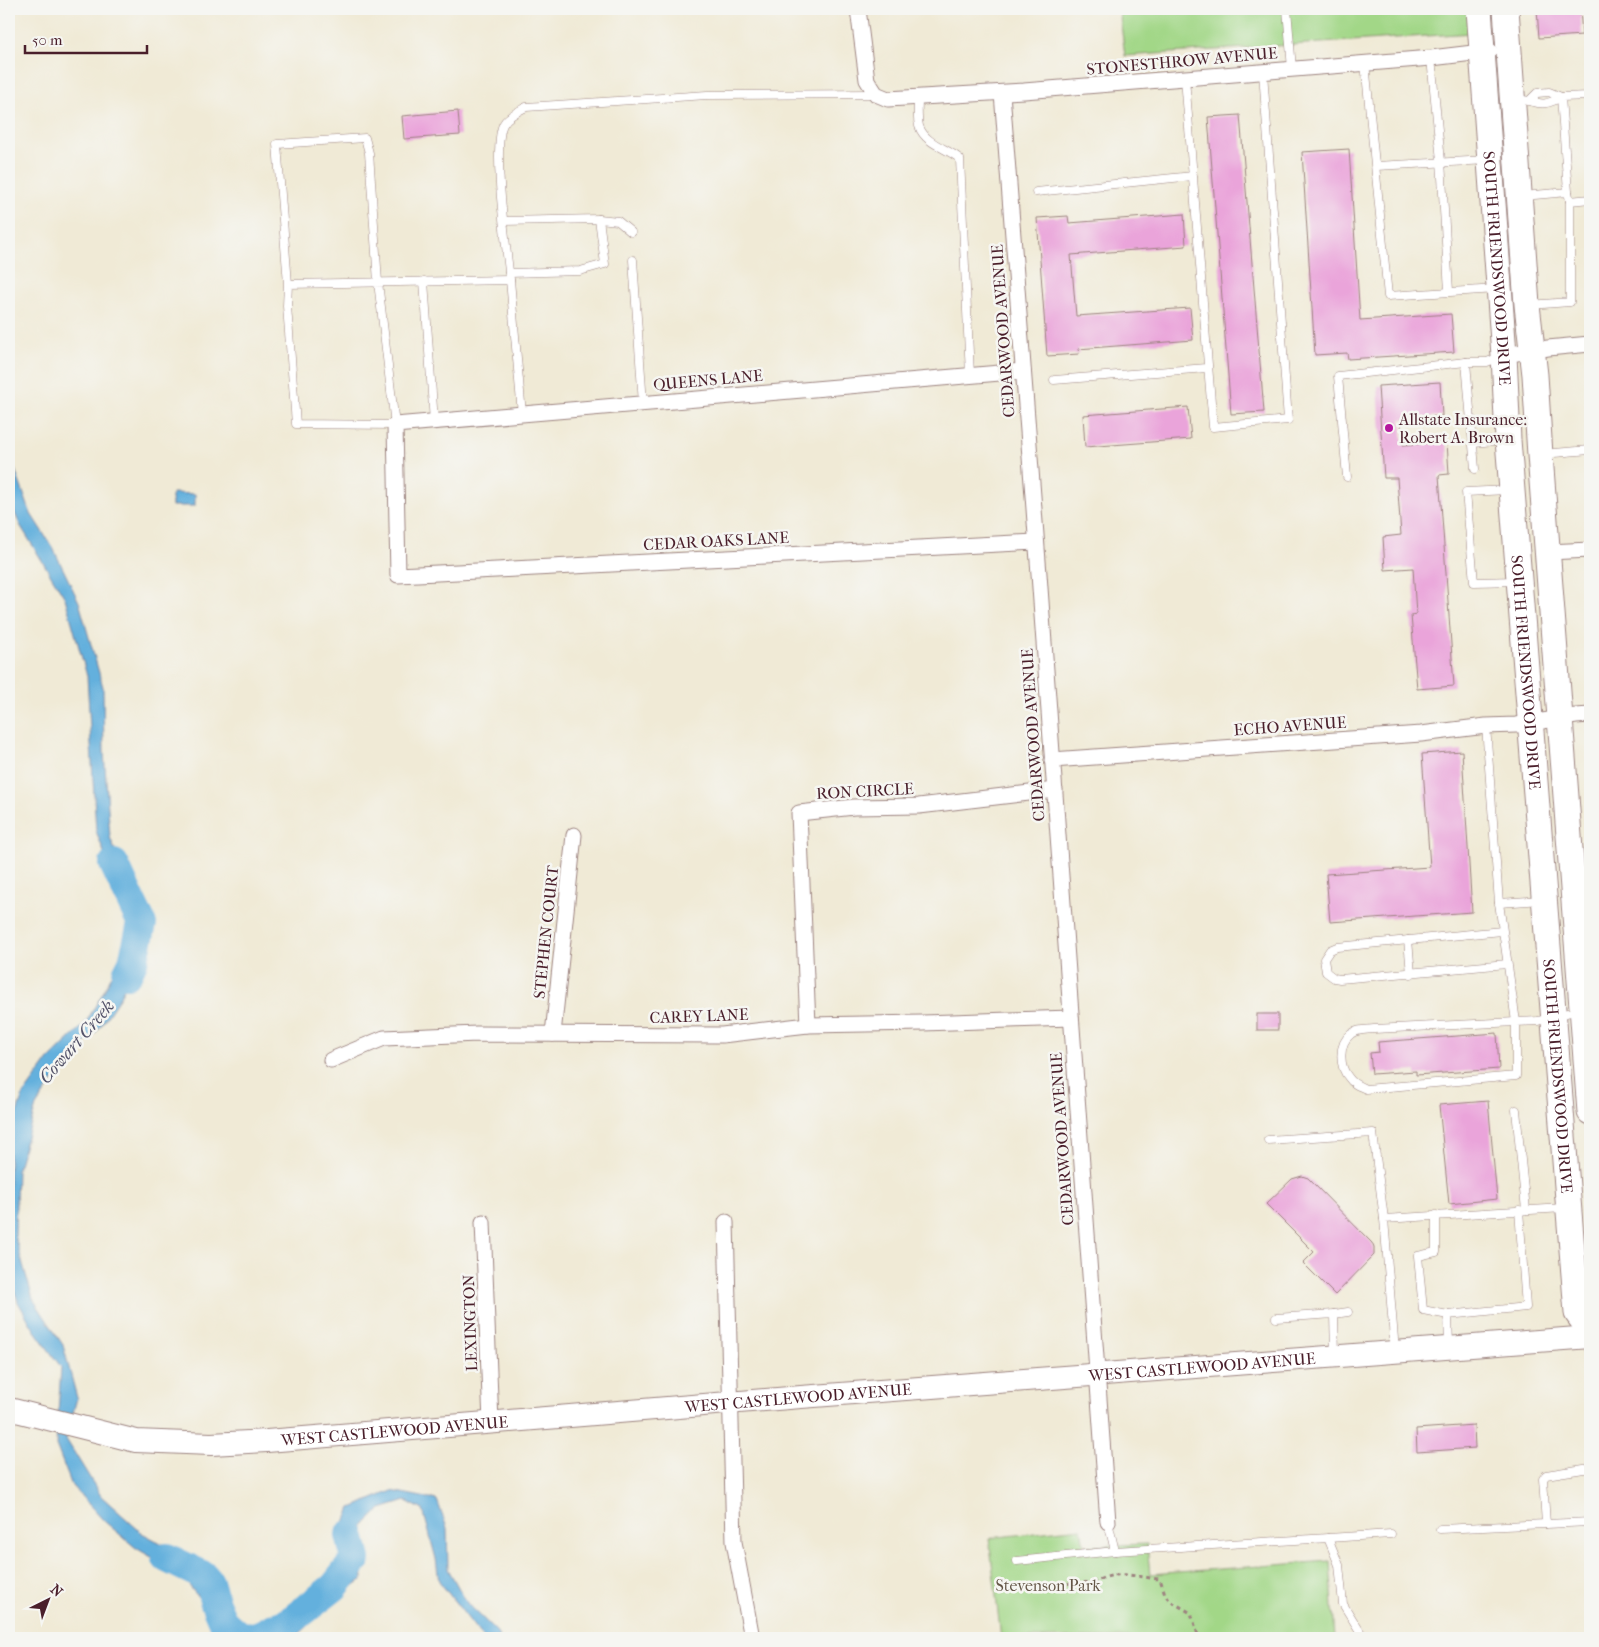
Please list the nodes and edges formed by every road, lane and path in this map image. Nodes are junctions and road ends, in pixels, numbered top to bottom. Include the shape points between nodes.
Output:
1 (858, 9) edge
2 (1287, 9) edge
3 (1478, 9) edge
4 (1506, 9) edge
5 (1509, 50) junction
6 (1482, 51) junction
7 (1431, 58) junction
8 (1365, 63) junction
9 (1292, 69) junction
10 (1263, 72) junction
11 (1185, 78) junction
12 (1002, 93) junction
13 (876, 94) junction
14 (1590, 96) edge
15 (1561, 97) junction
16 (918, 98) junction
17 (1485, 99) junction
18 (1521, 99) junction
19 (1490, 160) junction
20 (1441, 161) junction
21 (1376, 166) junction
22 (1193, 176) junction
23 (1036, 192) dead end
24 (1568, 192) junction
25 (1519, 196) junction
26 (1590, 199) edge
27 (1570, 201) junction
28 (599, 219) junction
29 (504, 221) junction
30 (631, 232) dead end
31 (633, 260) dead end
32 (510, 276) junction
33 (424, 281) junction
34 (378, 282) junction
35 (288, 284) junction
36 (1498, 288) junction
37 (1450, 291) junction
38 (1527, 306) junction
39 (1590, 344) edge
40 (1533, 350) junction
41 (1504, 355) junction
42 (1466, 362) junction
43 (1207, 368) junction
44 (1023, 371) junction
45 (970, 375) junction
46 (1054, 380) dead end
47 (643, 404) junction
48 (522, 414) junction
49 (434, 422) junction
50 (395, 425) junction
51 (1508, 440) junction
52 (1474, 443) junction
53 (1590, 450) edge
54 (1540, 455) junction
55 (1475, 469) dead end
56 (1347, 477) dead end
57 (1512, 490) junction
58 (1036, 542) junction
59 (1590, 550) edge
60 (1548, 552) junction
61 (1519, 581) junction
62 (1590, 716) edge
63 (1560, 718) junction
64 (1530, 723) junction
65 (1486, 726) junction
66 (1052, 760) junction
67 (1055, 790) junction
68 (574, 835) dead end
69 (1544, 900) junction
70 (1499, 903) junction
71 (1502, 931) junction
72 (1408, 940) junction
73 (1507, 964) junction
74 (1410, 974) junction
75 (1583, 1009) junction
76 (1071, 1018) junction
77 (1553, 1018) junction
78 (1516, 1022) junction
79 (808, 1025) junction
80 (553, 1034) junction
81 (331, 1060) dead end
82 (1589, 1069) edge
83 (1516, 1110) dead end
84 (1590, 1112) edge
85 (1268, 1140) dead end
86 (1569, 1208) junction
87 (1522, 1210) junction
88 (1436, 1215) junction
89 (1384, 1219) junction
90 (483, 1222) dead end
91 (726, 1222) dead end
92 (1348, 1312) dead end
93 (1334, 1314) junction
94 (1448, 1315) junction
95 (1276, 1318) dead end
96 (1590, 1331) edge
97 (1590, 1337) edge
98 (1450, 1348) junction
99 (1395, 1352) junction
100 (1335, 1357) junction
101 (1097, 1375) junction
102 (731, 1403) junction
103 (9, 1409) edge
104 (491, 1423) junction
105 (1590, 1468) edge
106 (1108, 1522) joint
107 (1590, 1522) edge
108 (1546, 1524) junction
109 (1440, 1529) dead end
110 (1391, 1534) dead end
111 (1328, 1538) junction
112 (1115, 1551) junction
113 (1017, 1561) dead end
114 (1004, 1587) dead end
115 (752, 1638) edge
116 (1200, 1638) edge
117 (1364, 1638) edge

1 - 13 street via 867,80
2 - 9 lane
3 - 6 main road, SOUTH FRIENDSWOOD DRIVE
4 - 5 main road, SOUTH FRIENDSWOOD DRIVE
5 - 6 street, STONESTHROW AVENUE
5 - 18 main road, SOUTH FRIENDSWOOD DRIVE
6 - 7 street, STONESTHROW AVENUE
6 - 17 main road, SOUTH FRIENDSWOOD DRIVE
7 - 8 street, STONESTHROW AVENUE
7 - 20 lane
8 - 9 street, STONESTHROW AVENUE
8 - 21 lane
9 - 10 street, STONESTHROW AVENUE
10 - 11 street, STONESTHROW AVENUE
10 - 43 lane via 1288,420 1213,427
11 - 12 street, STONESTHROW AVENUE
11 - 22 lane
12 - 16 street, STONESTHROW AVENUE
12 - 44 street, CEDARWOOD AVENUE
13 - 16 street, STONESTHROW AVENUE via 888,99
13 - 29 lane via 708,95 526,107 503,123 499,141
14 - 15 lane
15 - 18 lane via 1549,92
15 - 18 lane via 1539,105
15 - 24 lane
16 - 45 lane via 919,126 924,136 960,159
17 - 18 main road
17 - 19 main road, SOUTH FRIENDSWOOD DRIVE
18 - 25 main road, SOUTH FRIENDSWOOD DRIVE
19 - 20 lane
19 - 36 main road, SOUTH FRIENDSWOOD DRIVE
20 - 21 lane
20 - 37 lane
21 - 37 lane via 1388,296
22 - 23 lane
22 - 43 lane
24 - 25 lane
24 - 27 lane
25 - 38 main road, SOUTH FRIENDSWOOD DRIVE
26 - 27 lane
27 - 38 lane via 1570,302
28 - 29 lane
28 - 30 lane via 618,221
28 - 32 lane via 605,264 580,271
29 - 32 lane
31 - 47 lane
32 - 33 lane
32 - 48 lane
33 - 34 lane
33 - 49 lane
34 - 35 lane
34 - 35 lane via 369,153 365,138 277,144
34 - 50 lane
35 - 50 lane via 286,306 296,424
36 - 37 lane
36 - 41 main road, SOUTH FRIENDSWOOD DRIVE
38 - 40 main road, SOUTH FRIENDSWOOD DRIVE
39 - 40 street
40 - 41 street
40 - 54 main road, SOUTH FRIENDSWOOD DRIVE
41 - 42 lane via 1487,362
41 - 51 main road, SOUTH FRIENDSWOOD DRIVE
42 - 52 lane
42 - 56 lane via 1338,376
43 - 46 lane
44 - 45 street, QUEENS LANE
44 - 58 street, CEDARWOOD AVENUE
45 - 47 street, QUEENS LANE
47 - 48 street, QUEENS LANE
48 - 49 street, QUEENS LANE
49 - 50 street, QUEENS LANE
50 - 58 street, CEDAR OAKS LANE via 398,575
51 - 52 lane
51 - 57 main road, SOUTH FRIENDSWOOD DRIVE
52 - 55 lane
53 - 54 lane
54 - 60 main road, SOUTH FRIENDSWOOD DRIVE
57 - 61 main road, SOUTH FRIENDSWOOD DRIVE
57 - 61 lane via 1466,492 1474,582
58 - 66 street, CEDARWOOD AVENUE
59 - 60 street
60 - 63 main road, SOUTH FRIENDSWOOD DRIVE
61 - 64 main road, SOUTH FRIENDSWOOD DRIVE
62 - 63 street, ECHO AVENUE
63 - 64 street, ECHO AVENUE
63 - 75 main road, SOUTH FRIENDSWOOD DRIVE via 1578,905
64 - 65 street, ECHO AVENUE
64 - 69 main road, SOUTH FRIENDSWOOD DRIVE
65 - 66 street, ECHO AVENUE via 1421,734
65 - 70 lane
66 - 67 street, CEDARWOOD AVENUE
67 - 76 street, CEDARWOOD AVENUE
67 - 79 street, RON CIRCLE via 920,806 854,806 799,813
68 - 80 street, STEPHEN COURT
69 - 70 lane
69 - 77 main road, SOUTH FRIENDSWOOD DRIVE
70 - 71 lane
71 - 72 lane
71 - 73 lane
72 - 74 lane
72 - 74 lane via 1337,947 1330,950 1324,959 1326,972 1334,978
73 - 74 lane
73 - 78 lane
75 - 77 lane
75 - 82 main road, SOUTH FRIENDSWOOD DRIVE
76 - 79 street, CAREY LANE
76 - 101 street, CEDARWOOD AVENUE
77 - 78 lane
77 - 86 main road, SOUTH FRIENDSWOOD DRIVE
78 - 78 lane via 1358,1030 1344,1042 1341,1051 1343,1066 1348,1078 1366,1088 1516,1076
79 - 80 street, CAREY LANE via 722,1035
80 - 81 street, CAREY LANE via 384,1038
82 - 84 main road, SOUTH FRIENDSWOOD DRIVE
83 - 87 lane
85 - 89 lane via 1373,1133
86 - 87 lane
86 - 96 main road, SOUTH FRIENDSWOOD DRIVE via 1577,1314
87 - 88 lane
87 - 94 lane via 1526,1307
88 - 89 lane
88 - 94 lane via 1436,1252 1418,1256 1423,1310
89 - 99 lane
90 - 104 street, LEXINGTON
91 - 102 street
92 - 93 lane
93 - 95 lane
93 - 100 lane
94 - 98 lane
97 - 98 street, WEST CASTLEWOOD AVENUE
98 - 99 street, WEST CASTLEWOOD AVENUE
99 - 100 street, WEST CASTLEWOOD AVENUE
100 - 101 street, WEST CASTLEWOOD AVENUE
101 - 102 street, WEST CASTLEWOOD AVENUE
101 - 106 street, CEDARWOOD AVENUE
102 - 104 street, WEST CASTLEWOOD AVENUE
102 - 115 street via 734,1542
103 - 104 street, WEST CASTLEWOOD AVENUE via 136,1441 211,1444
105 - 108 lane via 1546,1475 1543,1479
106 - 112 lane
107 - 108 lane
108 - 109 lane
110 - 111 lane
111 - 112 lane
111 - 117 lane via 1339,1565 1344,1604
112 - 113 lane
114 - 116 path via 1095,1582 1105,1576 1120,1574 1160,1579 1170,1601 1191,1613

